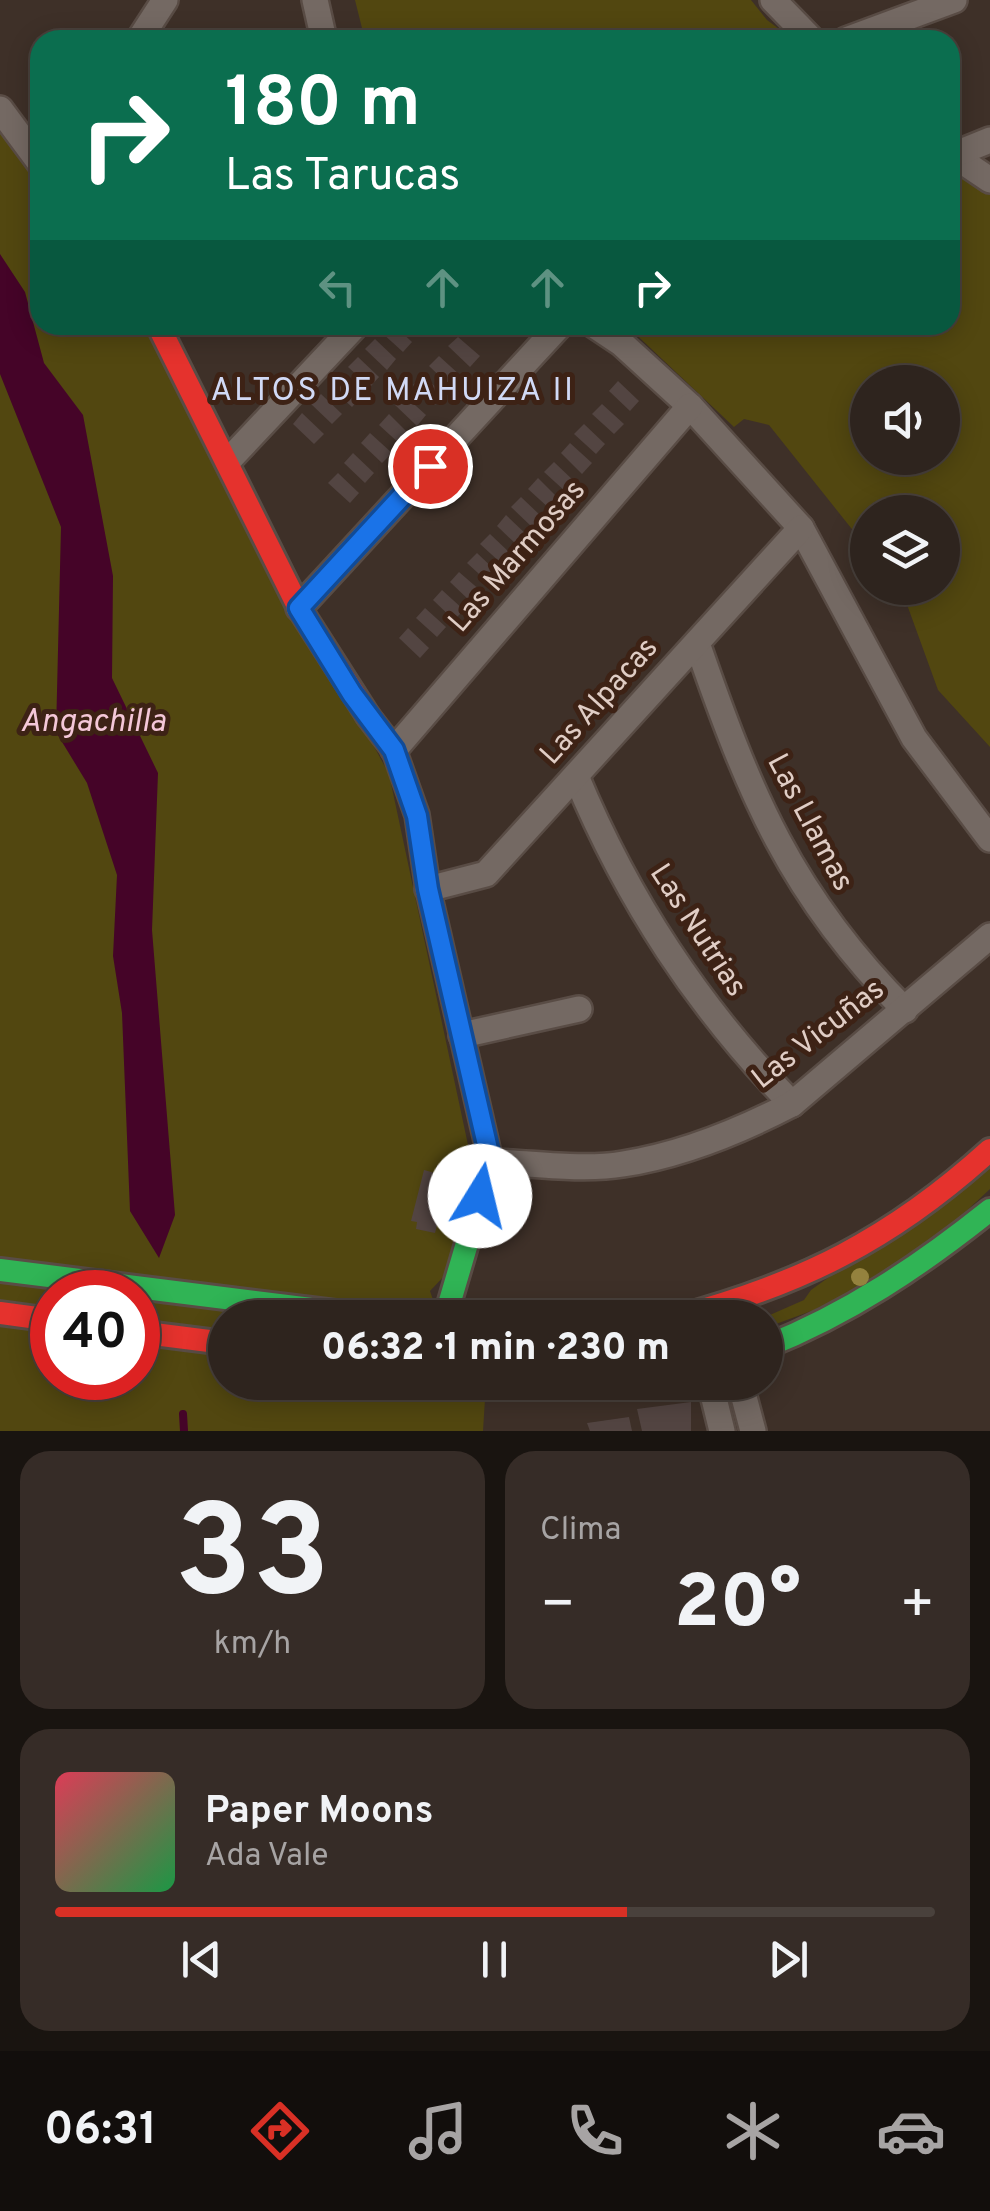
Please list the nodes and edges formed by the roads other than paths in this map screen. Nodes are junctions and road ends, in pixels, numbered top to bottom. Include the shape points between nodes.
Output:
1 (165, 0) edge
2 (316, 0) edge
3 (774, 0) edge
4 (954, 0) edge
5 (146, 30) edge
6 (322, 30) edge
7 (802, 30) edge
8 (873, 30) edge
9 (0, 109) edge
10 (990, 140) edge
11 (30, 150) edge
12 (960, 151) edge
13 (960, 159) edge
14 (990, 180) edge
15 (163, 335) edge
16 (347, 335) edge
17 (551, 335) edge
18 (608, 335) edge
19 (690, 406) junction
20 (228, 461) junction
21 (801, 528) junction
22 (299, 608) junction
23 (697, 643) junction
24 (394, 750) junction
25 (576, 776) junction
26 (990, 839) edge
27 (428, 889) junction
28 (990, 936) edge
29 (579, 1010) dead end
30 (905, 1010) junction
31 (462, 1035) junction
32 (792, 1104) junction
33 (990, 1150) edge
34 (491, 1162) junction
35 (990, 1210) edge
36 (0, 1270) edge
37 (240, 1300) edge
38 (450, 1300) edge
39 (743, 1300) edge
40 (0, 1313) edge
41 (30, 1317) edge
42 (160, 1335) edge
43 (783, 1339) edge
44 (208, 1342) edge
45 (714, 1400) edge
46 (745, 1400) edge
47 (722, 1431) edge
48 (753, 1431) edge

1 - 5 street
2 - 6 street
3 - 7 street
4 - 8 street
9 - 11 street
10 - 12 street
13 - 14 street
15 - 20 main road
16 - 20 street
17 - 22 street
18 - 19 street
19 - 21 street
19 - 24 street, Las Marmosas
20 - 22 main road
21 - 23 street, Las Alpacas
21 - 26 street via 914,738
22 - 24 main road
23 - 25 street, Las Alpacas
23 - 30 street, Las Llamas via 747,784 781,853 849,952
24 - 27 main road via 417,816
25 - 27 street, Las Alpacas via 486,874
25 - 32 street, Las Nutrias via 618,869 669,956 726,1033
27 - 31 main road
28 - 30 street, Las Vicuñas
29 - 31 street
30 - 32 street, Las Vicuñas
31 - 34 main road
32 - 34 street, Las Vicuñas via 732,1133 622,1165
33 - 39 main road via 929,1208 860,1250
34 - 38 main road
35 - 43 main road via 868,1299
36 - 37 main road
40 - 41 main road
42 - 44 main road
45 - 47 street
46 - 48 street

